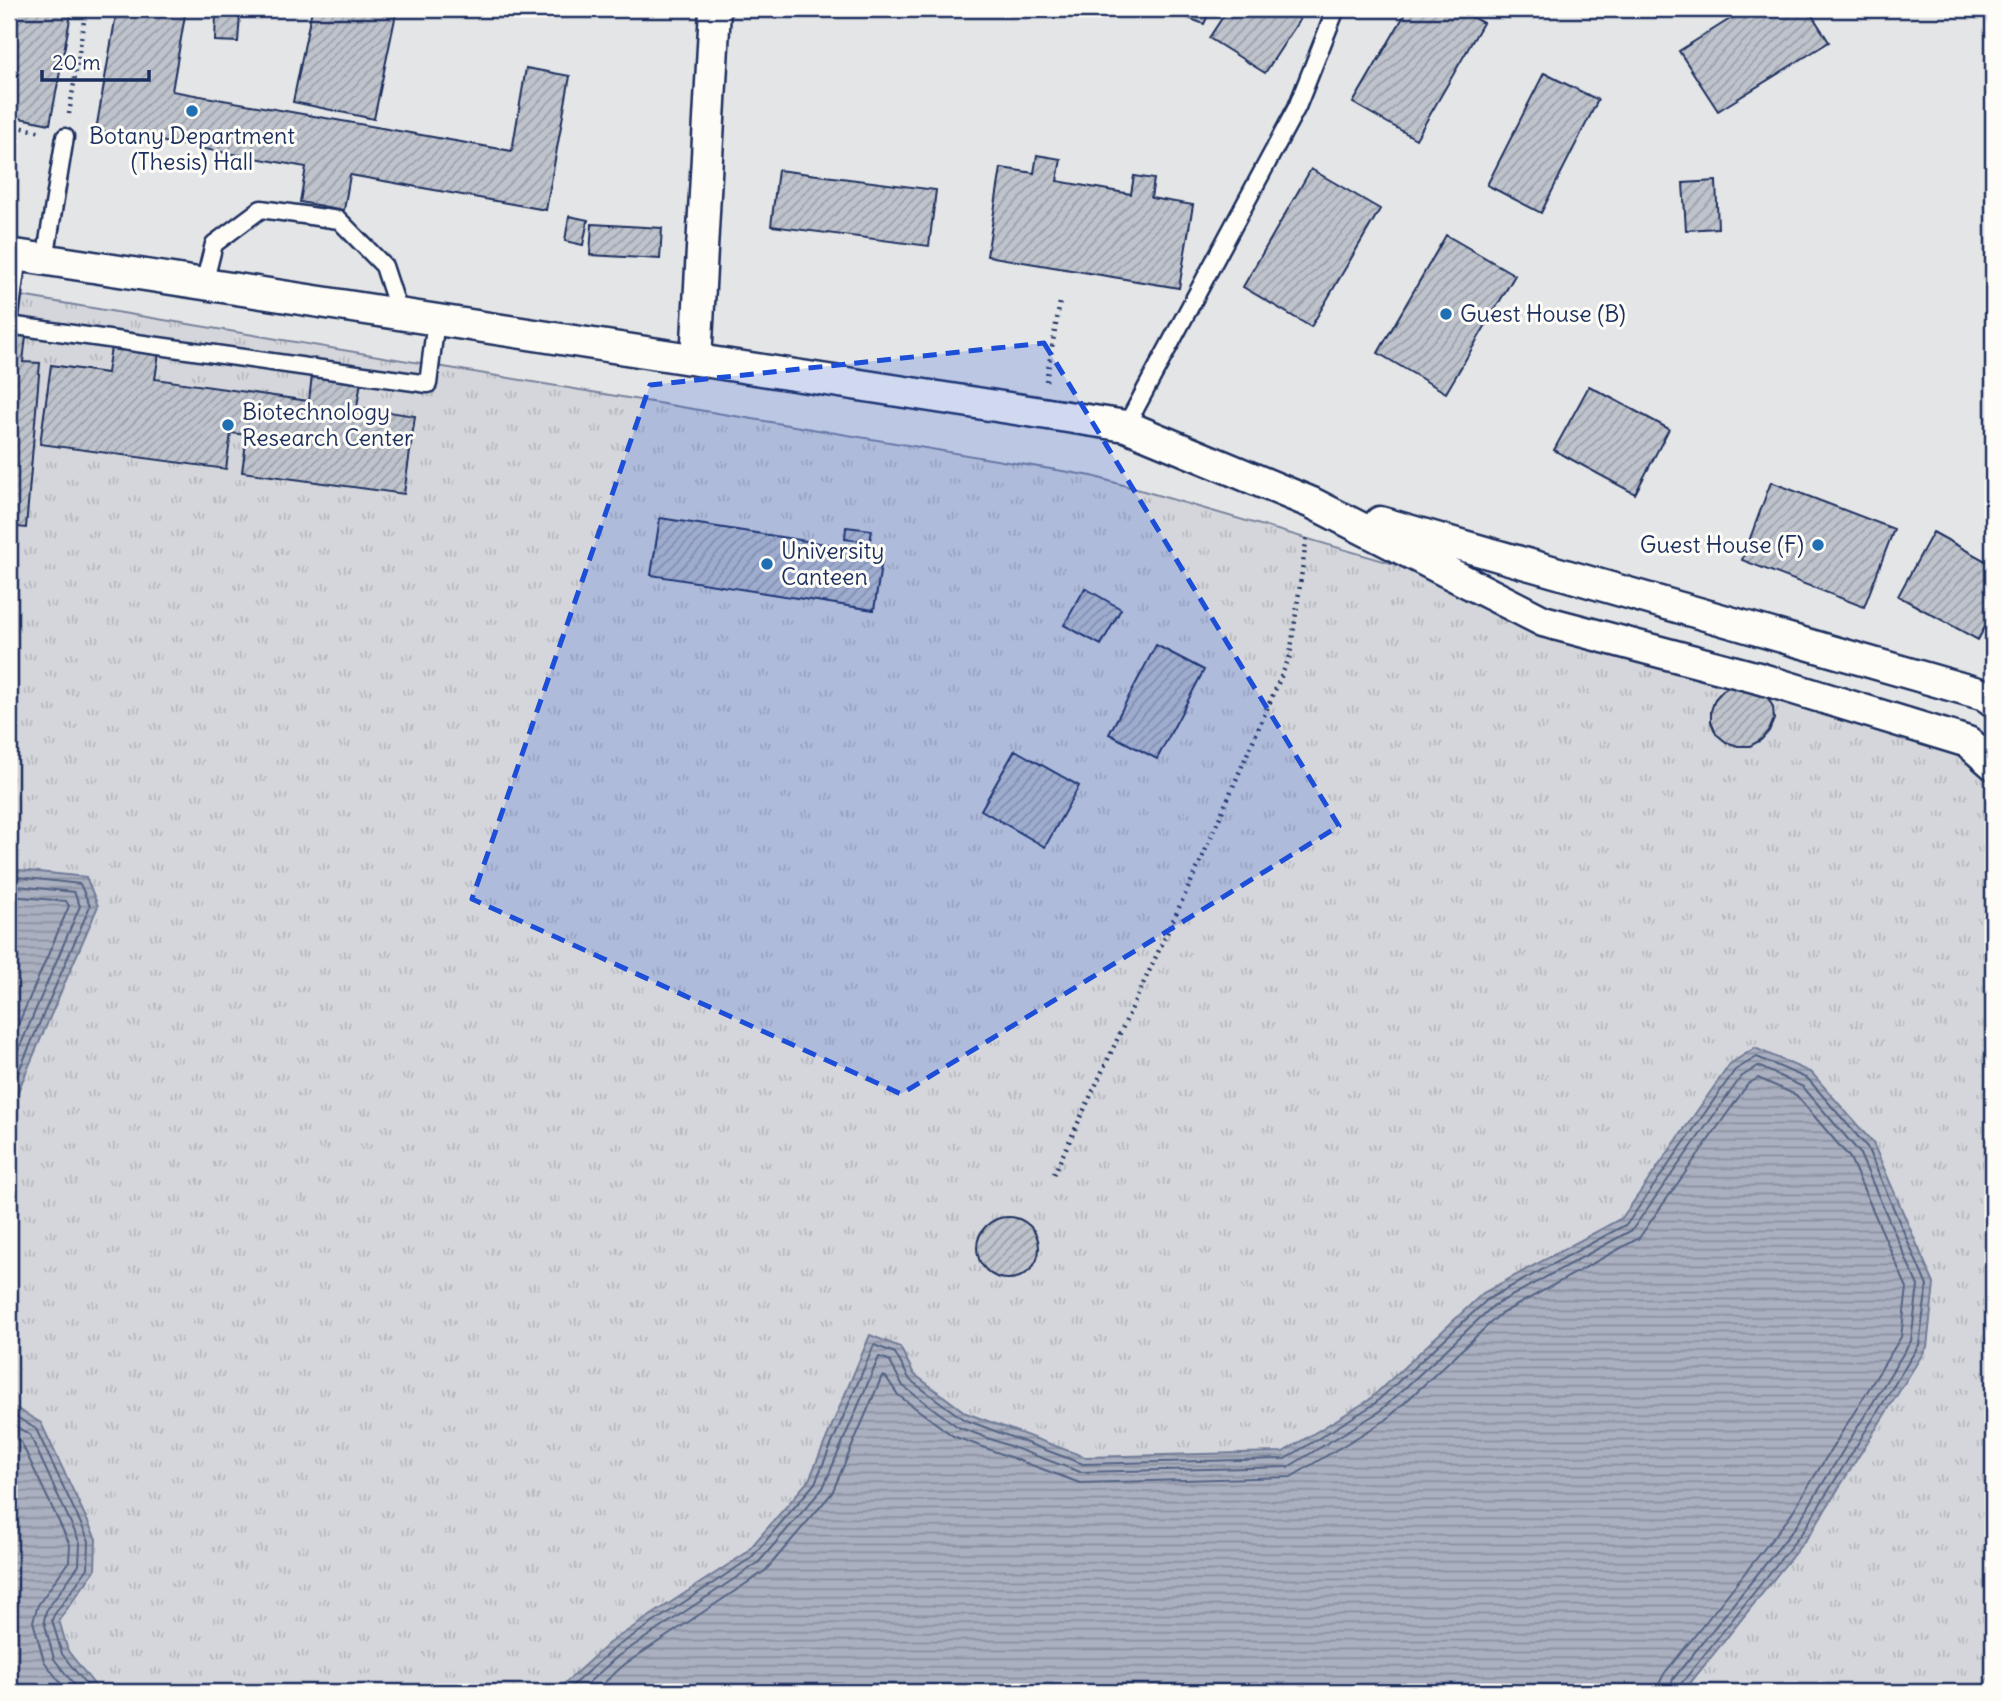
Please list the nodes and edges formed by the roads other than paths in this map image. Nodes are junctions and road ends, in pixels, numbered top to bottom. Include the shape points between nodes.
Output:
1 (715, 9) edge
2 (1336, 9) edge
3 (65, 137) road end
4 (24, 256) edge
5 (204, 284) junction
6 (400, 314) junction
7 (436, 320) junction
8 (9, 324) edge
9 (696, 360) junction
10 (1126, 426) junction
11 (1312, 503) junction
12 (1993, 701) edge
13 (1993, 764) edge

1 - 9 street
2 - 10 lane via 1297,107
3 - 4 lane
4 - 5 street
4 - 8 lane
5 - 6 street
5 - 6 lane via 214,244 261,209 339,220 384,266
6 - 7 street
7 - 8 lane via 428,384
7 - 9 street
9 - 10 street
10 - 11 street
11 - 12 street via 1985,695
11 - 13 street via 1543,621 1968,742

